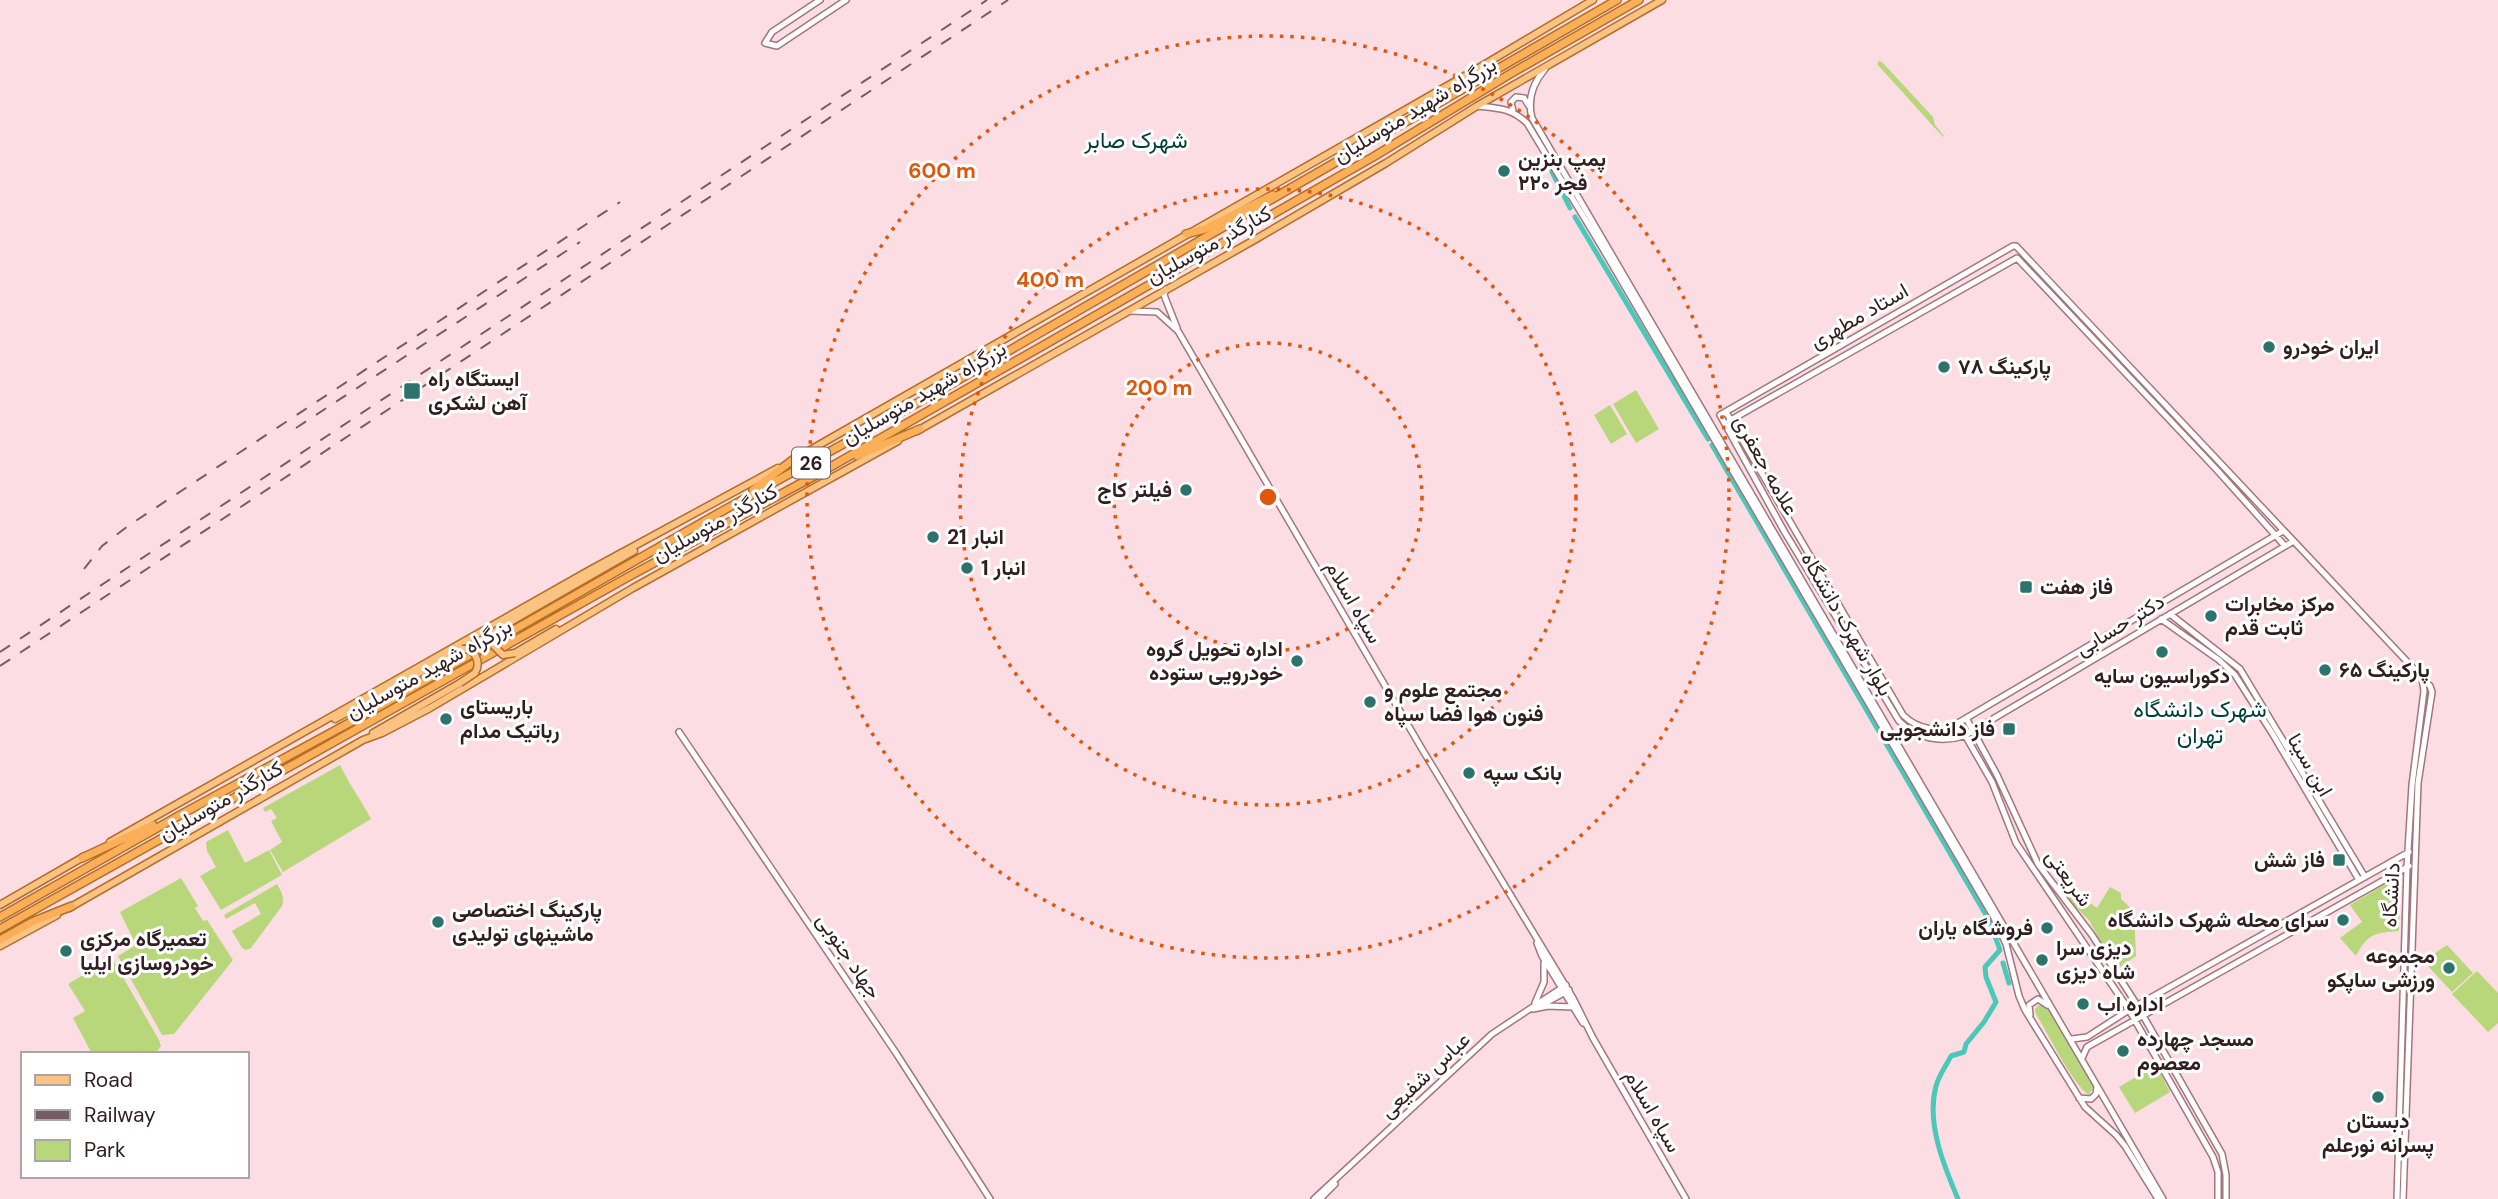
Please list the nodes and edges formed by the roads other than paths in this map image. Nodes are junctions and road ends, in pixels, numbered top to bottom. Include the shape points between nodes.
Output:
1 (820, 0) edge
2 (846, 0) edge
3 (1594, 0) edge
4 (1617, 0) edge
5 (1639, 0) edge
6 (1655, 0) edge
7 (1662, 0) edge
8 (1630, 18) junction
9 (1549, 64) junction
10 (1477, 106) junction
11 (1529, 106) junction
12 (1513, 111) junction
13 (1297, 186) junction
14 (1581, 206) junction
15 (1186, 234) junction
16 (1166, 289) junction
17 (1127, 311) junction
18 (1178, 331) junction
19 (2104, 345) junction
20 (2163, 409) junction
21 (1723, 413) joint
22 (1728, 422) junction
23 (920, 429) junction
24 (794, 459) junction
25 (818, 474) junction
26 (726, 509) junction
27 (664, 529) junction
28 (2283, 531) junction
29 (2276, 536) junction
30 (2292, 541) junction
31 (2285, 546) junction
32 (627, 591) junction
33 (2170, 614) junction
34 (2161, 619) junction
35 (2422, 678) junction
36 (1966, 718) junction
37 (1958, 723) junction
38 (309, 729) junction
39 (1973, 731) junction
40 (679, 732) dead end
41 (1964, 736) junction
42 (363, 740) junction
43 (180, 815) junction
44 (2412, 851) junction
45 (82, 858) junction
46 (2414, 864) junction
47 (2407, 867) junction
48 (2362, 878) junction
49 (0, 905) edge
50 (72, 906) junction
51 (0, 918) edge
52 (0, 929) edge
53 (2092, 935) junction
54 (1535, 937) junction
55 (0, 940) edge
56 (2082, 940) junction
57 (0, 946) edge
58 (1542, 956) junction
59 (1565, 989) junction
60 (2137, 1005) junction
61 (1572, 1007) junction
62 (1533, 1008) junction
63 (2053, 1010) junction
64 (2129, 1010) junction
65 (2143, 1016) junction
66 (2030, 1018) junction
67 (2134, 1021) junction
68 (1593, 1038) junction
69 (2071, 1039) junction
70 (2082, 1058) junction
71 (2096, 1082) junction
72 (2079, 1098) junction
73 (990, 1199) edge
74 (1314, 1199) edge
75 (1320, 1199) edge
76 (1686, 1199) edge
77 (2161, 1199) edge
78 (2218, 1199) edge
79 (2226, 1199) edge
80 (2397, 1199) edge
81 (2403, 1199) edge

1 - 2 street via 772,32 765,43 777,46
3 - 15 main road, کنارگذر متوسلیان
4 - 13 highway, بزرگراه شهید متوسلیان / 26
5 - 25 highway, بزرگراه شهید متوسلیان
6 - 8 main road
7 - 8 main road, کنارگذر متوسلیان
8 - 9 main road, کنارگذر متوسلیان
9 - 10 main road, کنارگذر متوسلیان
9 - 11 street via 1534,86
10 - 12 street
10 - 16 main road, کنارگذر متوسلیان
11 - 12 street via 1517,97 1511,102
11 - 14 street, بلوار شهرک دانشگاه
12 - 14 street, بلوار شهرک دانشگاه via 1527,123
13 - 15 highway
13 - 26 highway, بزرگراه شهید متوسلیان / 26
14 - 63 street, بلوار شهرک دانشگاه
14 - 66 street, بلوار شهرک دانشگاه via 1993,916
15 - 24 main road, کنارگذر متوسلیان
16 - 17 main road, کنارگذر متوسلیان
16 - 18 street via 1164,295
17 - 18 street, سپاه اسلام via 1157,312
17 - 23 main road, کنارگذر متوسلیان
18 - 54 street, سپاه اسلام
19 - 20 street
19 - 21 street, استاد مطهری via 2014,245
19 - 22 street, استاد مطهری via 2014,258
20 - 28 street
20 - 29 street
21 - 22 street, علامه جعفری
22 - 37 street, علامه جعفری via 1903,715 1937,731
22 - 41 street, علامه جعفری via 1784,531 1899,721 1908,730 1942,741
23 - 25 highway
23 - 32 main road, کنارگذر متوسلیان
24 - 26 highway
24 - 27 main road, کنارگذر متوسلیان
25 - 52 highway, بزرگراه شهید متوسلیان
26 - 43 highway, بزرگراه شهید متوسلیان / 26
27 - 32 main road, bridge via 498,629 492,635 494,646 503,655 515,653
27 - 38 main road, کنارگذر متوسلیان
28 - 29 street, دکتر حسابی
28 - 30 street
29 - 31 street
29 - 36 street, دکتر حسابی
30 - 31 street, دکتر حسابی
30 - 35 street
31 - 33 street, دکتر حسابی
32 - 42 main road, کنارگذر متوسلیان via 430,708
33 - 34 street, دکتر حسابی
33 - 48 street, ابن سینا via 2227,658 2250,683
34 - 39 street, دکتر حسابی
34 - 48 street, ابن سینا via 2235,675
35 - 44 street, دانشگاه via 2412,785
35 - 44 street, دانشگاه via 2432,688
36 - 37 street, دکتر حسابی
36 - 39 street, شریعتی
37 - 41 street, شریعتی
38 - 42 main road, bridge via 462,649 476,656 475,673
38 - 45 main road, کنارگذر متوسلیان
39 - 41 street, دکتر حسابی
39 - 53 street, شریعتی via 2038,864
40 - 73 street, جهاد جنوبی
41 - 56 street, شریعتی via 1992,782 2016,843
42 - 50 main road, کنارگذر متوسلیان
43 - 45 highway
43 - 51 highway, بزرگراه شهید متوسلیان / 26
44 - 46 street, دانشگاه
44 - 47 street, دانشگاه
44 - 48 street
45 - 49 main road, کنارگذر متوسلیان
46 - 47 street
46 - 81 street, دانشگاه
47 - 65 street
47 - 80 street, دانشگاه
48 - 60 street
50 - 55 highway
50 - 57 main road, کنارگذر متوسلیان
53 - 56 street
53 - 60 street, شریعتی
54 - 58 street, سپاه اسلام
54 - 59 street, سپاه اسلام
56 - 64 street, شریعتی
58 - 59 street, سپاه اسلام
58 - 62 street via 1544,982
59 - 61 street, سپاه اسلام
59 - 62 street, عباس شفیعی
59 - 68 street, سپاه اسلام
60 - 64 street
60 - 65 street, شریعتی
61 - 62 street
61 - 68 street, سپاه اسلام
62 - 74 street, عباس شفیعی via 1492,1034
62 - 75 street, عباس شفیعی via 1494,1036
63 - 66 street via 2035,1000 2029,1005
63 - 69 street, بلوار شهرک دانشگاه
64 - 67 street, شریعتی
64 - 69 street via 2087,1037
65 - 67 street
65 - 79 street, شریعتی via 2222,1154
66 - 72 street, بلوار شهرک دانشگاه
67 - 70 street via 2087,1047
67 - 78 street, شریعتی via 2213,1157
68 - 76 street, سپاه اسلام
69 - 70 street, بلوار شهرک دانشگاه
70 - 71 street, بلوار شهرک دانشگاه
71 - 72 street via 2094,1097
71 - 77 street, بلوار شهرک دانشگاه
72 - 77 street, بلوار شهرک دانشگاه via 2125,1146

